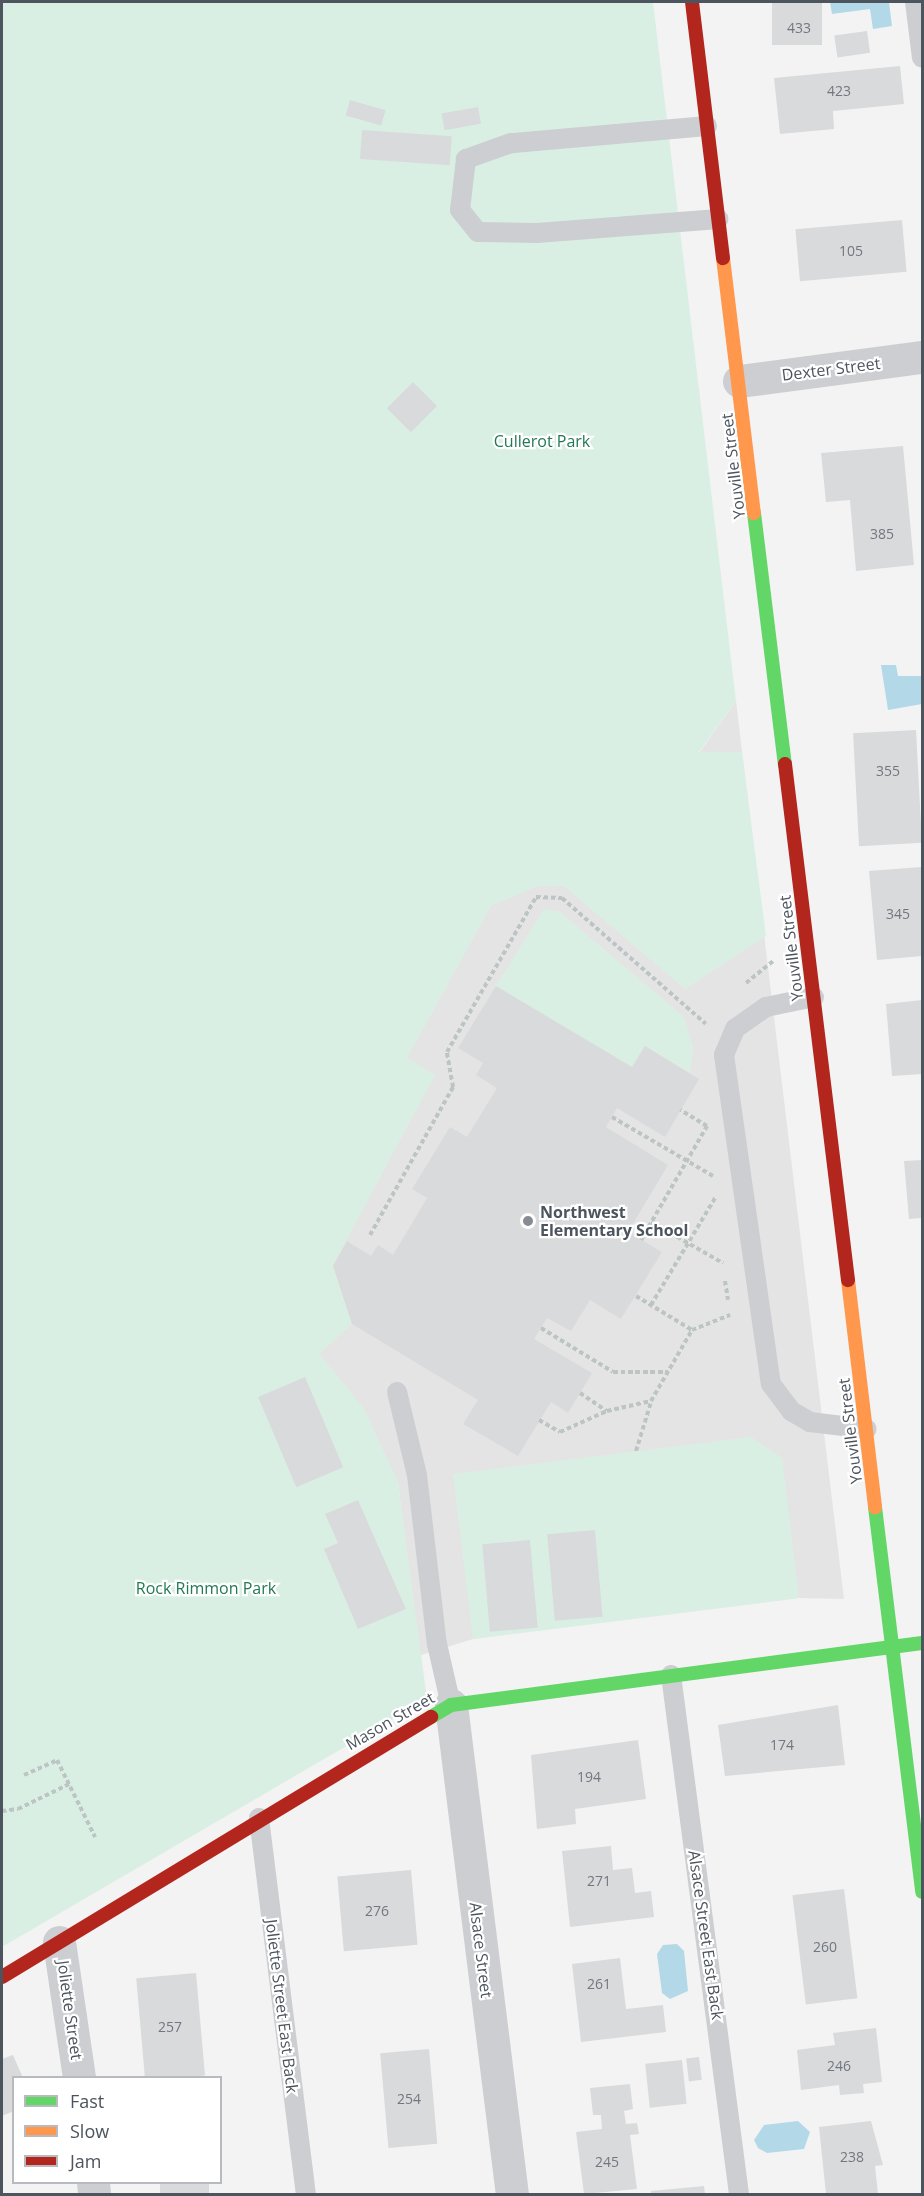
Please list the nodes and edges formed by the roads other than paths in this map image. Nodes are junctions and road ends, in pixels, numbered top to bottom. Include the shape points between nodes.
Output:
1 (692, 2) edge
2 (915, 2) edge
3 (922, 58) edge
4 (707, 126) junction
5 (718, 219) junction
6 (922, 357) edge
7 (739, 381) junction
8 (814, 997) junction
9 (397, 1392) dead end
10 (867, 1430) junction
11 (922, 1643) edge
12 (893, 1647) junction
13 (671, 1675) junction
14 (451, 1705) junction
15 (259, 1818) junction
16 (922, 1892) edge
17 (59, 1942) junction
18 (2, 1977) edge
19 (80, 2076) edge
20 (306, 2194) edge
21 (512, 2194) edge
22 (739, 2194) edge

1 - 4 street, Youville Street
2 - 3 lane
4 - 5 street, Youville Street
4 - 5 lane via 511,143 466,159 460,210 478,232
5 - 7 street, Youville Street
6 - 7 street, Dexter Street
7 - 8 street, Youville Street
8 - 10 street, Youville Street
8 - 10 lane via 766,1007 735,1029 724,1055 771,1384 791,1411 810,1422
9 - 14 lane via 417,1475 437,1644
10 - 12 street, Youville Street
11 - 12 street, Mason Street
12 - 13 street, Mason Street
12 - 16 street, Youville Street
13 - 14 street, Mason Street
13 - 22 lane, Alsace Street East Back
14 - 15 street, Mason Street
14 - 21 street, Alsace Street
15 - 17 street, Mason Street
15 - 20 lane, Joliette Street East Back
17 - 18 street, Mason Street
17 - 19 street, Joliette Street

